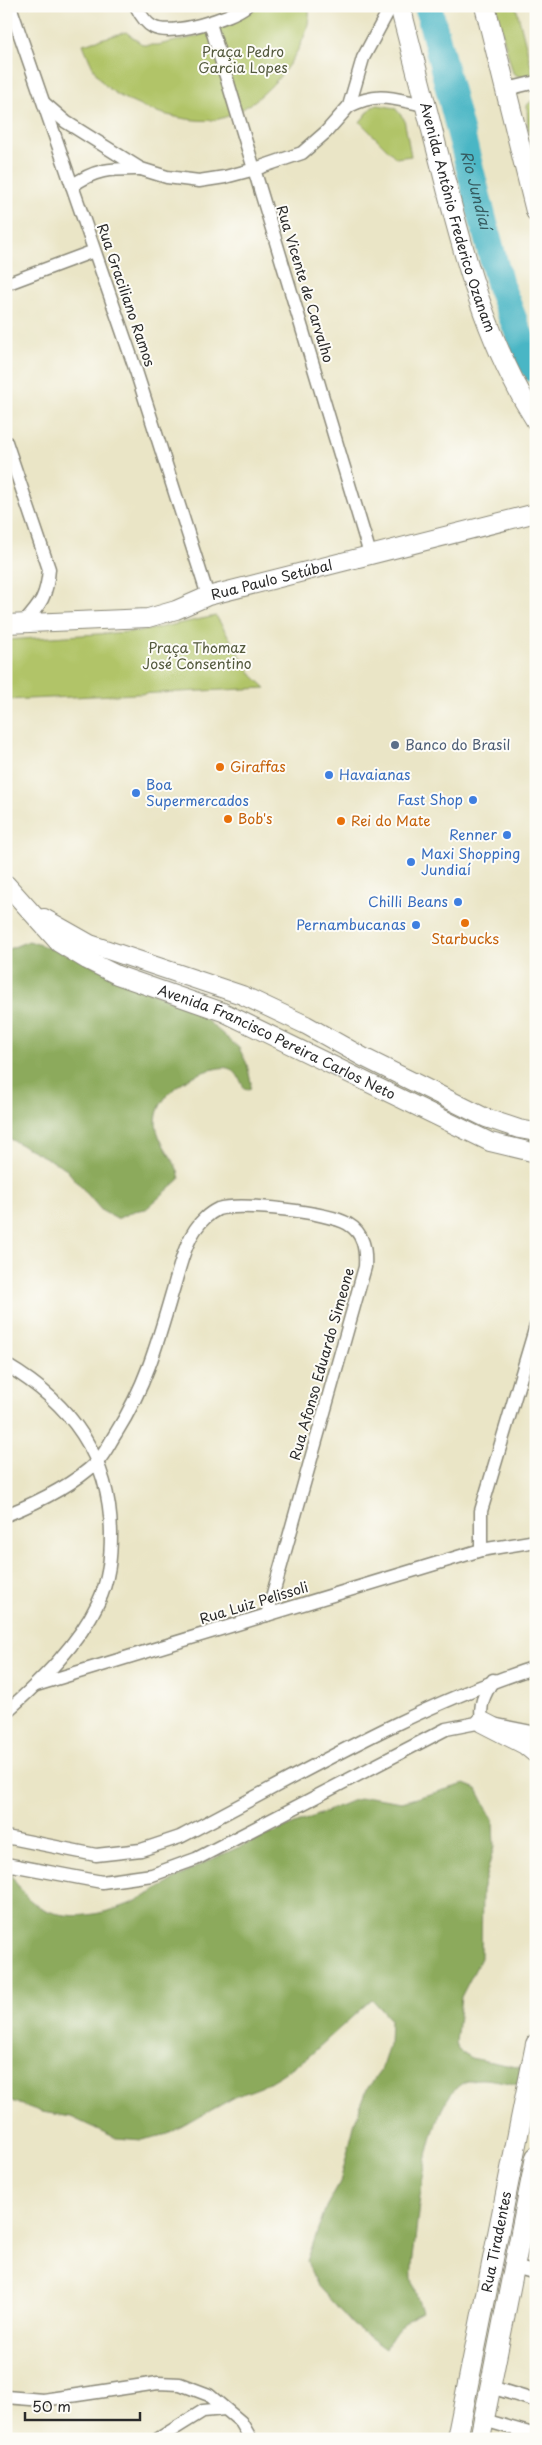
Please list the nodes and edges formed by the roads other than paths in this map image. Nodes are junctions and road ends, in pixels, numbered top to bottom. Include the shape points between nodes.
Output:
1 (10, 6) edge
2 (136, 6) edge
3 (246, 6) edge
4 (392, 6) edge
5 (400, 6) edge
6 (485, 6) edge
7 (210, 23) junction
8 (536, 82) edge
9 (507, 89) junction
10 (43, 102) junction
11 (425, 105) junction
12 (349, 106) junction
13 (141, 169) junction
14 (255, 169) junction
15 (72, 186) junction
16 (536, 210) edge
17 (94, 251) junction
18 (6, 284) edge
19 (536, 420) edge
20 (6, 442) edge
21 (536, 514) edge
22 (370, 554) junction
23 (208, 596) junction
24 (15, 624) edge
25 (6, 884) edge
26 (30, 910) junction
27 (124, 955) junction
28 (172, 995) junction
29 (306, 1025) junction
30 (327, 1063) junction
31 (462, 1130) junction
32 (528, 1131) edge
33 (536, 1154) edge
34 (536, 1326) edge
35 (6, 1365) edge
36 (98, 1461) junction
37 (6, 1515) edge
38 (536, 1541) edge
39 (481, 1550) junction
40 (267, 1615) junction
41 (536, 1667) edge
42 (493, 1680) junction
43 (36, 1686) junction
44 (6, 1712) edge
45 (482, 1722) junction
46 (536, 1733) edge
47 (536, 1752) edge
48 (6, 1837) edge
49 (6, 1864) edge
50 (536, 2044) edge
51 (536, 2157) edge
52 (529, 2237) edge
53 (514, 2267) junction
54 (536, 2273) edge
55 (491, 2387) junction
56 (6, 2396) edge
57 (536, 2401) edge
58 (225, 2409) junction
59 (482, 2429) edge
60 (536, 2434) edge
61 (158, 2439) edge
62 (251, 2439) edge
63 (457, 2439) edge

1 - 10 street, Rua Graciliano Ramos
2 - 7 street via 144,20 163,30
3 - 7 street
4 - 12 street via 363,58
5 - 11 main road, Avenida Antônio Frederico Ozanam
6 - 9 main road
7 - 14 street, Rua Vicente de Carvalho
8 - 9 street
9 - 16 main road
10 - 13 street via 66,122
10 - 15 street, Rua Graciliano Ramos
11 - 12 street via 378,96
11 - 19 main road, Avenida Antônio Frederico Ozanam via 476,294 502,357
12 - 14 street via 302,153
13 - 14 street via 167,177 199,181
13 - 15 street via 95,172
14 - 22 street, Rua Vicente de Carvalho
15 - 17 street, Rua Graciliano Ramos
17 - 18 street
17 - 23 street, Rua Graciliano Ramos
20 - 24 street via 49,569 48,588 41,604
21 - 22 street, Rua Paulo Setúbal
22 - 23 street, Rua Paulo Setúbal
23 - 24 street, Rua Paulo Setúbal via 148,618
25 - 26 street, Avenida Francisco Pereira Carlos Neto
26 - 27 street, Avenida Francisco Pereira Carlos Neto via 90,944
26 - 28 street, Avenida Francisco Pereira Carlos Neto via 59,944 117,975
27 - 28 street via 127,963 158,980
27 - 29 street, Avenida Francisco Pereira Carlos Neto via 242,995
28 - 30 street, Avenida Francisco Pereira Carlos Neto via 223,1012
29 - 30 street via 306,1037 311,1047
29 - 32 street, Avenida Francisco Pereira Carlos Neto via 477,1114
30 - 31 street, Avenida Francisco Pereira Carlos Neto
31 - 32 street via 484,1135
31 - 33 street, Avenida Francisco Pereira Carlos Neto via 490,1142
34 - 39 street via 481,1511
35 - 36 street via 32,1380 60,1404 82,1431
36 - 37 street, Rua Afonso Eduardo Simeone via 60,1488
36 - 40 street, Rua Afonso Eduardo Simeone via 132,1406 151,1365 187,1246 205,1218 216,1210 261,1208 333,1218 349,1224 359,1234 366,1249 365,1267
36 - 43 street via 110,1514 111,1563 99,1602 78,1636
38 - 39 street, Rua Luiz Pelissoli
39 - 40 street, Rua Luiz Pelissoli
40 - 43 street, Rua Luiz Pelissoli
41 - 42 street
42 - 45 street via 483,1697 480,1709
42 - 48 street via 414,1715 180,1837 141,1850 96,1855
43 - 44 street
45 - 46 street
45 - 47 main road
45 - 49 street via 446,1729 422,1740 196,1859 152,1874 102,1882
50 - 63 main road, Rua Tiradentes
51 - 52 main road, Rua Tiradentes
52 - 53 main road, Rua Tiradentes
53 - 54 street
53 - 55 main road, Rua Tiradentes
55 - 57 street
55 - 59 main road, Rua Tiradentes
56 - 58 street via 43,2400 158,2384 180,2384 209,2395
58 - 61 street via 203,2411
58 - 62 street via 241,2422
59 - 60 street

